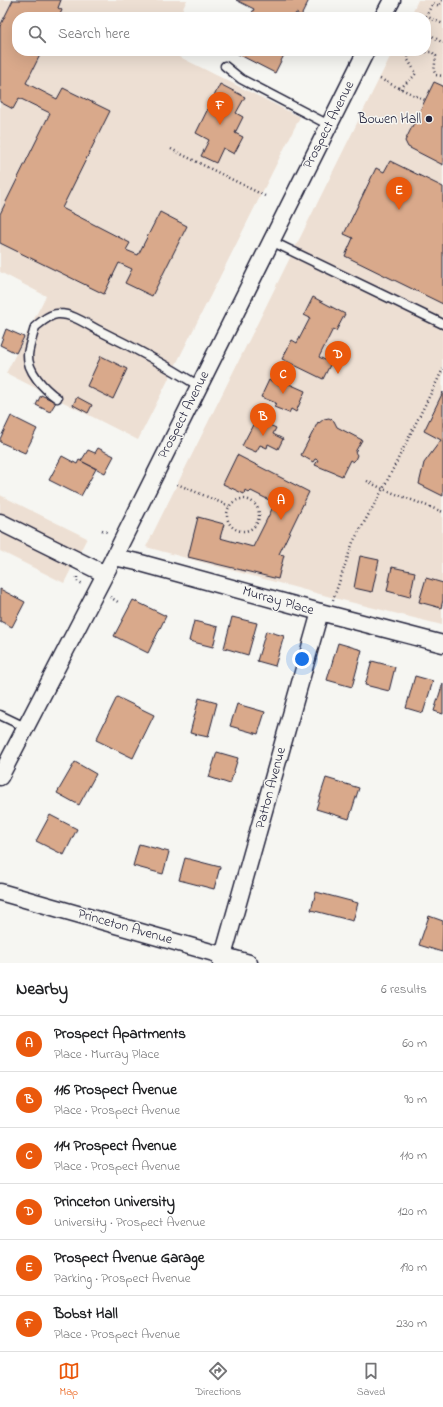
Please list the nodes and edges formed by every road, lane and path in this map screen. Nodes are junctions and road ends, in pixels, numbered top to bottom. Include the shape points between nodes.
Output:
1 (392, 0) edge
2 (442, 0) edge
3 (386, 12) edge
4 (428, 12) edge
5 (431, 18) edge
6 (443, 24) edge
7 (431, 35) edge
8 (443, 43) edge
9 (431, 52) edge
10 (364, 56) edge
11 (408, 56) edge
12 (225, 66) dead end
13 (443, 76) edge
14 (380, 79) dead end
15 (401, 89) junction
16 (425, 100) dead end
17 (329, 125) junction
18 (171, 149) dead end
19 (267, 197) dead end
20 (271, 241) junction
21 (443, 324) edge
22 (443, 369) edge
23 (199, 386) junction
24 (57, 398) dead end
25 (367, 481) dead end
26 (177, 484) dead end
27 (383, 489) junction
28 (229, 506) junction
29 (443, 512) edge
30 (0, 522) edge
31 (102, 530) dead end
32 (109, 533) dead end
33 (114, 557) junction
34 (105, 574) junction
35 (109, 597) dead end
36 (333, 601) dead end
37 (118, 602) dead end
38 (320, 612) junction
39 (443, 644) edge
40 (0, 715) edge
41 (25, 727) junction
42 (0, 777) edge
43 (0, 892) edge
44 (223, 959) edge
45 (249, 963) edge

1 - 3 street
2 - 4 path via 439,6 433,3
5 - 6 path
7 - 8 path
9 - 13 path via 436,56 434,72
10 - 17 street, Prospect Avenue
11 - 15 path via 416,73
12 - 17 lane via 241,79
14 - 15 path
15 - 16 path
17 - 20 street, Prospect Avenue
18 - 19 path
20 - 21 lane
20 - 23 street, Prospect Avenue
22 - 27 path
23 - 24 lane via 114,337 80,320 55,314 35,327 28,359 38,381
23 - 33 street, Prospect Avenue
25 - 27 path
26 - 28 path
27 - 29 path
27 - 36 path via 353,542
28 - 28 path via 240,499 251,501 259,513 257,523 248,530 233,528 227,517
30 - 34 street
31 - 32 path
33 - 34 street, Prospect Avenue
33 - 38 street, Murray Place
34 - 41 street, Prospect Avenue
35 - 37 path
38 - 39 street, Murray Place
38 - 44 street, Patton Avenue
40 - 41 lane
41 - 42 street, Prospect Avenue
43 - 44 street, Princeton Avenue
44 - 45 street, Princeton Avenue

